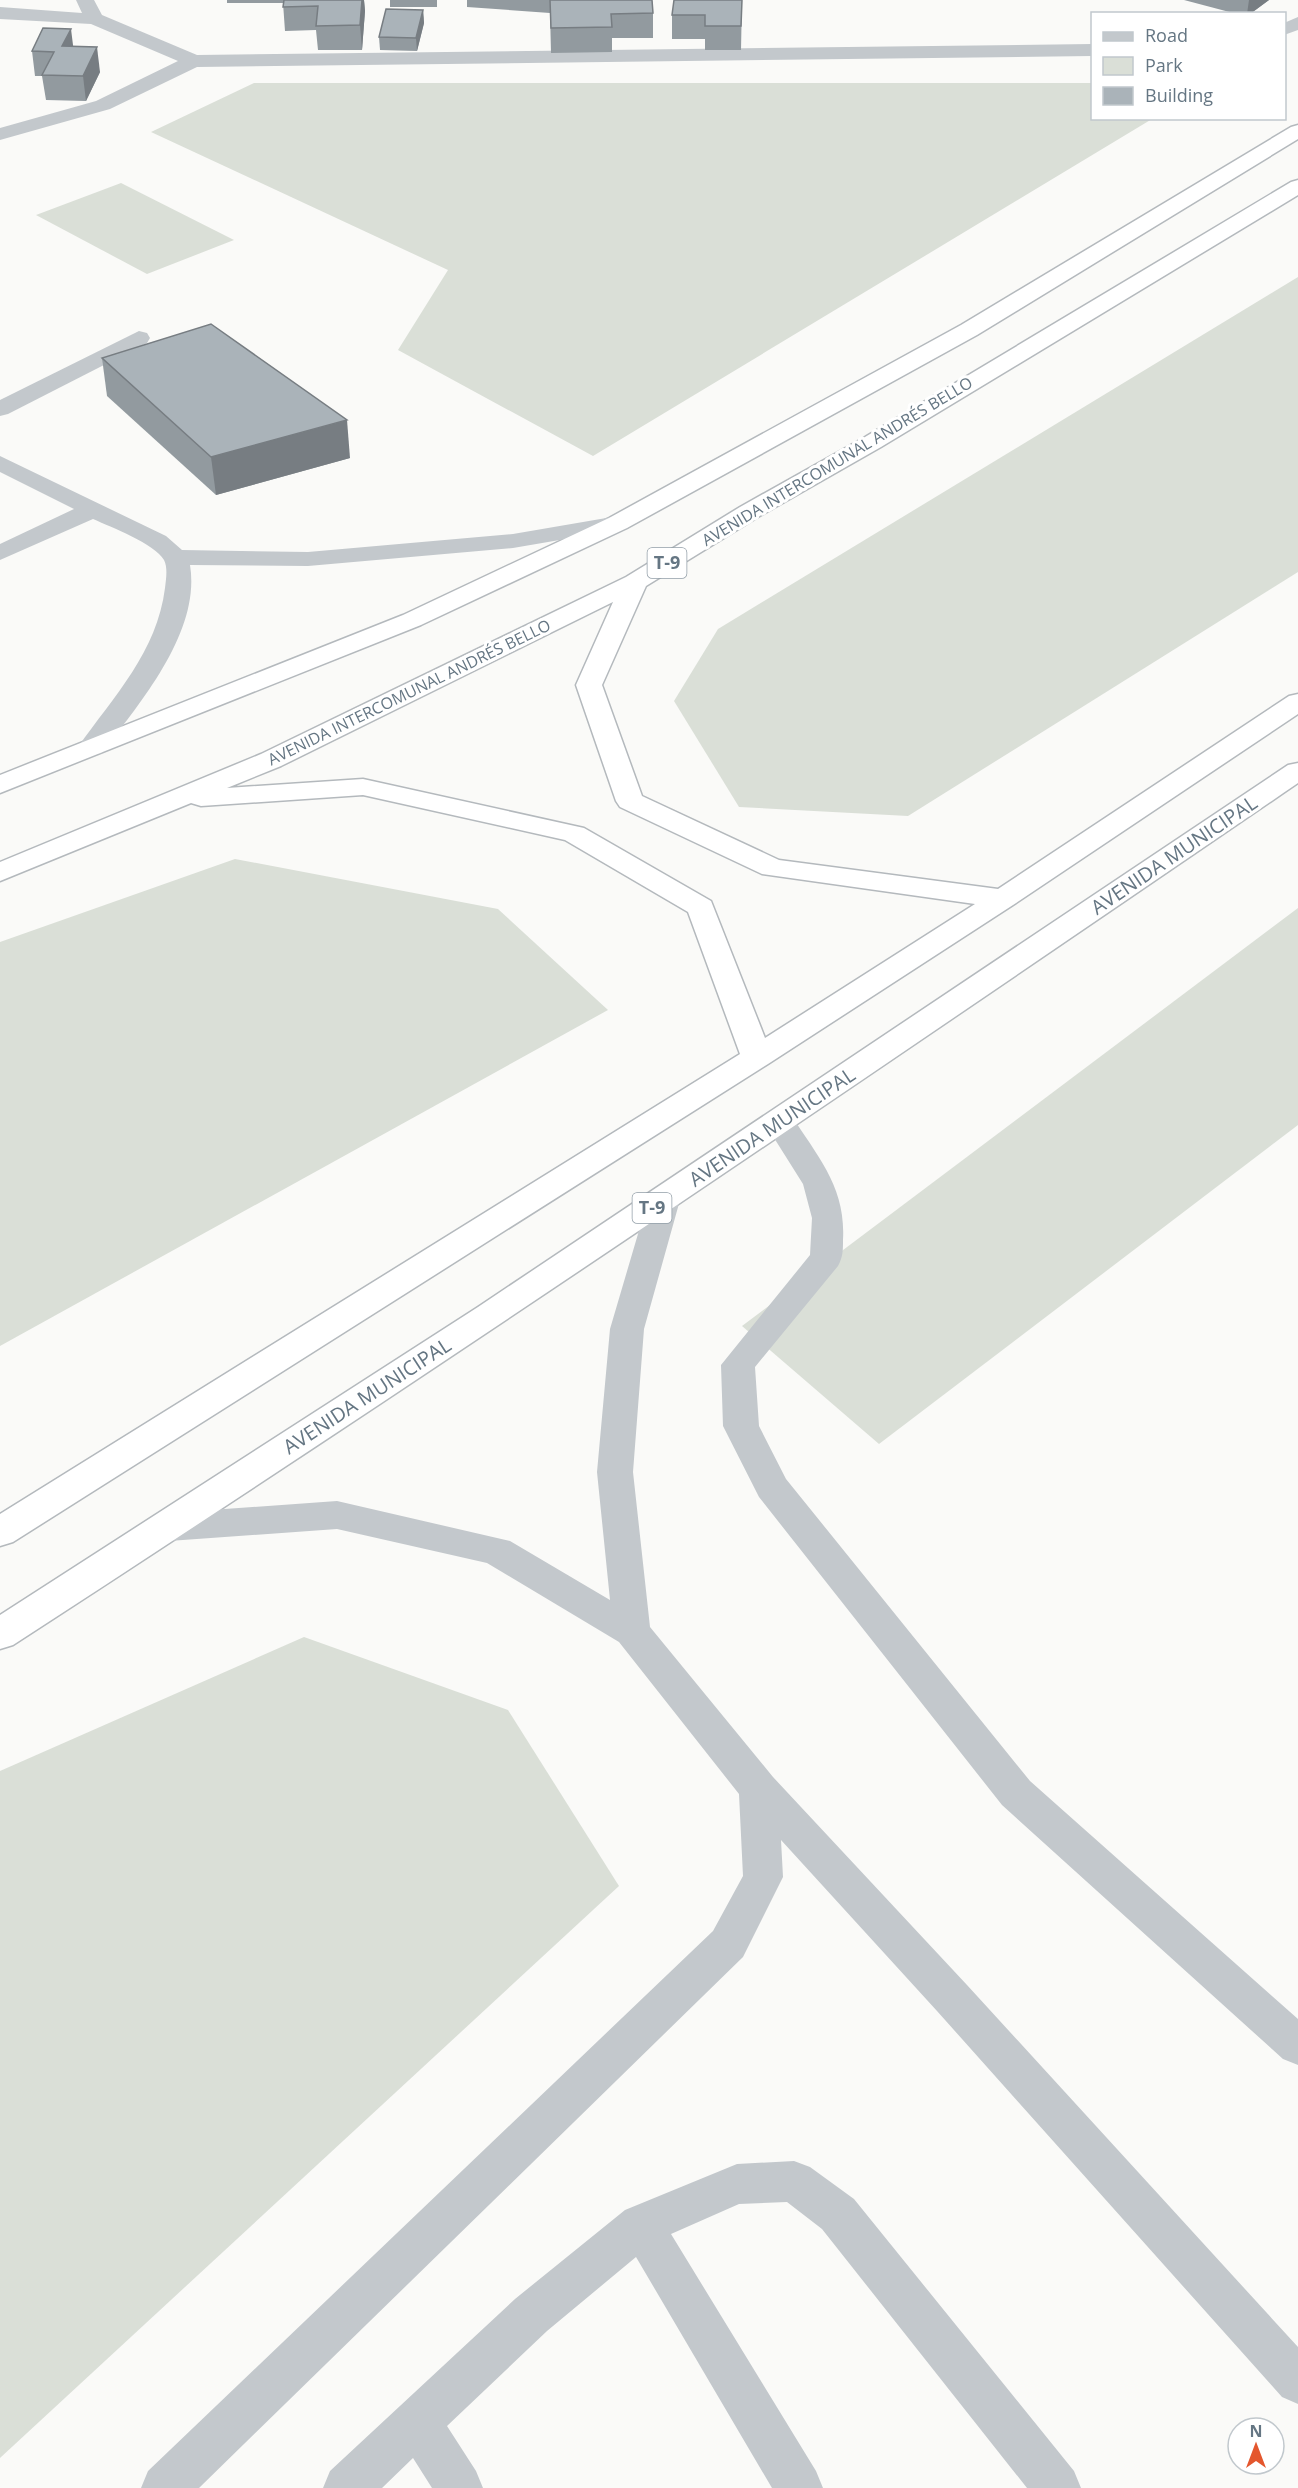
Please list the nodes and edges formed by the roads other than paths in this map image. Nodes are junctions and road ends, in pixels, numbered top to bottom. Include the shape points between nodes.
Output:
1 (85, 0) edge
2 (0, 13) edge
3 (94, 19) junction
4 (1091, 50) edge
5 (194, 61) junction
6 (1298, 131) edge
7 (0, 134) edge
8 (1298, 186) edge
9 (139, 338) dead end
10 (0, 409) edge
11 (3, 468) edge
12 (92, 510) junction
13 (618, 523) junction
14 (0, 553) edge
15 (175, 557) junction
16 (635, 582) junction
17 (1298, 702) edge
18 (92, 747) junction
19 (1298, 771) edge
20 (0, 785) edge
21 (172, 800) junction
22 (0, 872) edge
23 (1002, 898) junction
24 (757, 1057) junction
25 (780, 1122) junction
26 (664, 1200) junction
27 (169, 1527) junction
28 (0, 1532) edge
29 (632, 1631) junction
30 (0, 1634) edge
31 (759, 1790) junction
32 (1298, 2046) edge
33 (640, 2225) junction
34 (1298, 2381) edge
35 (418, 2422) junction
36 (165, 2488) edge
37 (347, 2488) edge
38 (459, 2488) edge
39 (799, 2488) edge
40 (1057, 2488) edge

1 - 3 street
2 - 3 street
3 - 5 street
4 - 5 street
5 - 7 street via 103,105
6 - 13 highway via 969,330
8 - 16 highway, AVENIDA INTERCOMUNAL ANDRÉS BELLO / T-9
9 - 10 street
11 - 12 street
12 - 14 street
12 - 15 street via 156,541
13 - 15 street via 513,541 308,559
13 - 18 highway via 412,620
15 - 18 street via 179,576 174,616 162,648 141,683
16 - 21 highway, AVENIDA INTERCOMUNAL ANDRÉS BELLO / T-9 via 271,760
16 - 23 highway via 589,685 630,801 772,868
17 - 23 highway
18 - 20 highway
19 - 25 highway, AVENIDA MUNICIPAL / T-9
21 - 22 highway, AVENIDA INTERCOMUNAL ANDRÉS BELLO / T-9
21 - 24 highway via 363,787 574,834 701,907
23 - 24 highway
24 - 28 highway
25 - 26 highway, AVENIDA MUNICIPAL / T-9
25 - 32 street via 819,1184 828,1218 826,1258 738,1365 741,1426 772,1487 1016,1793
26 - 27 highway, AVENIDA MUNICIPAL / T-9
26 - 29 street via 627,1329 615,1472
27 - 29 street via 337,1515 497,1551
27 - 30 highway, AVENIDA MUNICIPAL / T-9
29 - 31 street
31 - 34 street
31 - 36 street via 763,1877 728,1944
33 - 35 street via 531,2315
33 - 39 street
33 - 40 street via 737,2184 794,2181 838,2214
35 - 37 street
35 - 38 street

